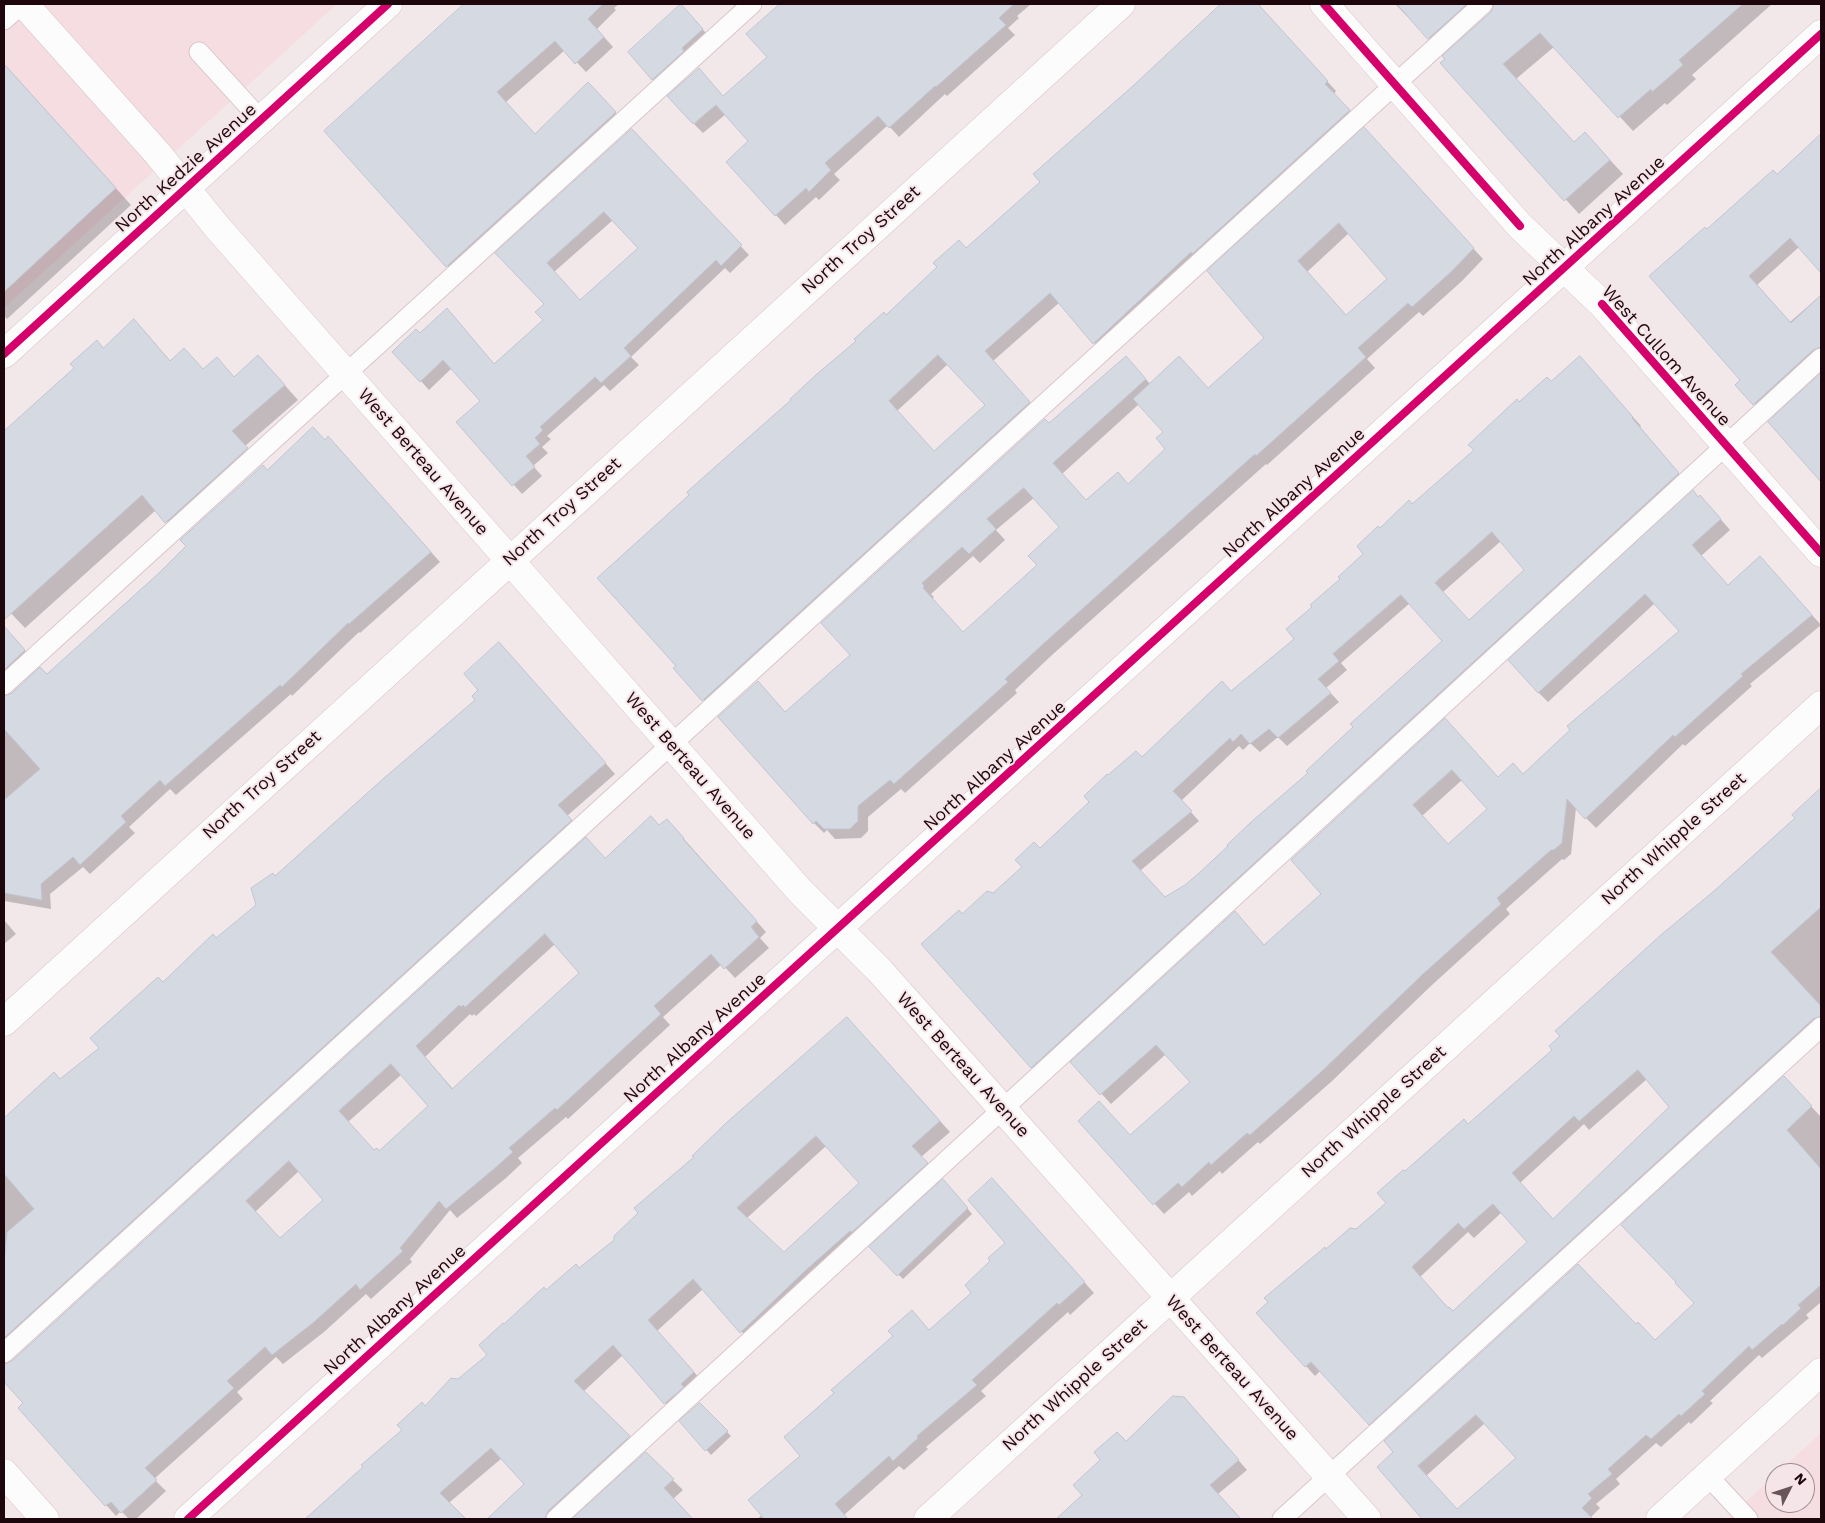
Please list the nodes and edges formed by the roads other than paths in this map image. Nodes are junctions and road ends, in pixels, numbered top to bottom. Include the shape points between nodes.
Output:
1 (23, 4) edge
2 (388, 4) edge
3 (752, 4) edge
4 (1121, 4) edge
5 (1324, 4) edge
6 (1483, 4) edge
7 (4, 20) edge
8 (1821, 34) edge
9 (199, 52) dead end
10 (1395, 84) junction
11 (261, 120) junction
12 (186, 188) junction
13 (1564, 268) junction
14 (4, 354) edge
15 (1821, 358) edge
16 (346, 374) junction
17 (1726, 446) junction
18 (1821, 553) edge
19 (509, 560) junction
20 (4, 685) edge
21 (1821, 705) edge
22 (671, 744) junction
23 (837, 929) junction
24 (4, 1022) edge
25 (1821, 1027) edge
26 (1002, 1110) junction
27 (1170, 1298) junction
28 (4, 1352) edge
29 (1821, 1372) edge
30 (4, 1473) edge
31 (1708, 1476) junction
32 (1329, 1477) junction
33 (45, 1519) edge
34 (188, 1519) edge
35 (556, 1519) edge
36 (928, 1519) edge
37 (1282, 1519) edge
38 (1367, 1519) edge
39 (1660, 1519) edge
40 (1748, 1519) edge

1 - 7 lane
1 - 12 street, West Berteau Avenue
2 - 11 street, North Kedzie Avenue
3 - 16 lane
4 - 19 street, North Troy Street
5 - 10 street, West Cullom Avenue
6 - 10 lane
8 - 13 street, North Albany Avenue
9 - 11 lane
10 - 13 street, West Cullom Avenue via 1520,226
10 - 22 lane
11 - 12 street, North Kedzie Avenue
12 - 14 street, North Kedzie Avenue
12 - 16 street, West Berteau Avenue via 217,228
13 - 17 street, West Cullom Avenue via 1602,304
13 - 23 street, North Albany Avenue
15 - 17 lane
16 - 19 street, West Berteau Avenue
16 - 20 lane
17 - 18 street, West Cullom Avenue
17 - 26 lane
19 - 22 street, West Berteau Avenue
19 - 24 street, North Troy Street
21 - 27 street, North Whipple Street
22 - 23 street, West Berteau Avenue
22 - 28 lane
23 - 26 street, West Berteau Avenue via 880,971
23 - 34 street, North Albany Avenue
25 - 32 lane
26 - 27 street, West Berteau Avenue
26 - 35 lane
27 - 32 street, West Berteau Avenue
27 - 36 street, North Whipple Street
29 - 31 street
30 - 33 street
31 - 39 street
31 - 40 lane
32 - 37 lane
32 - 38 street, West Berteau Avenue

